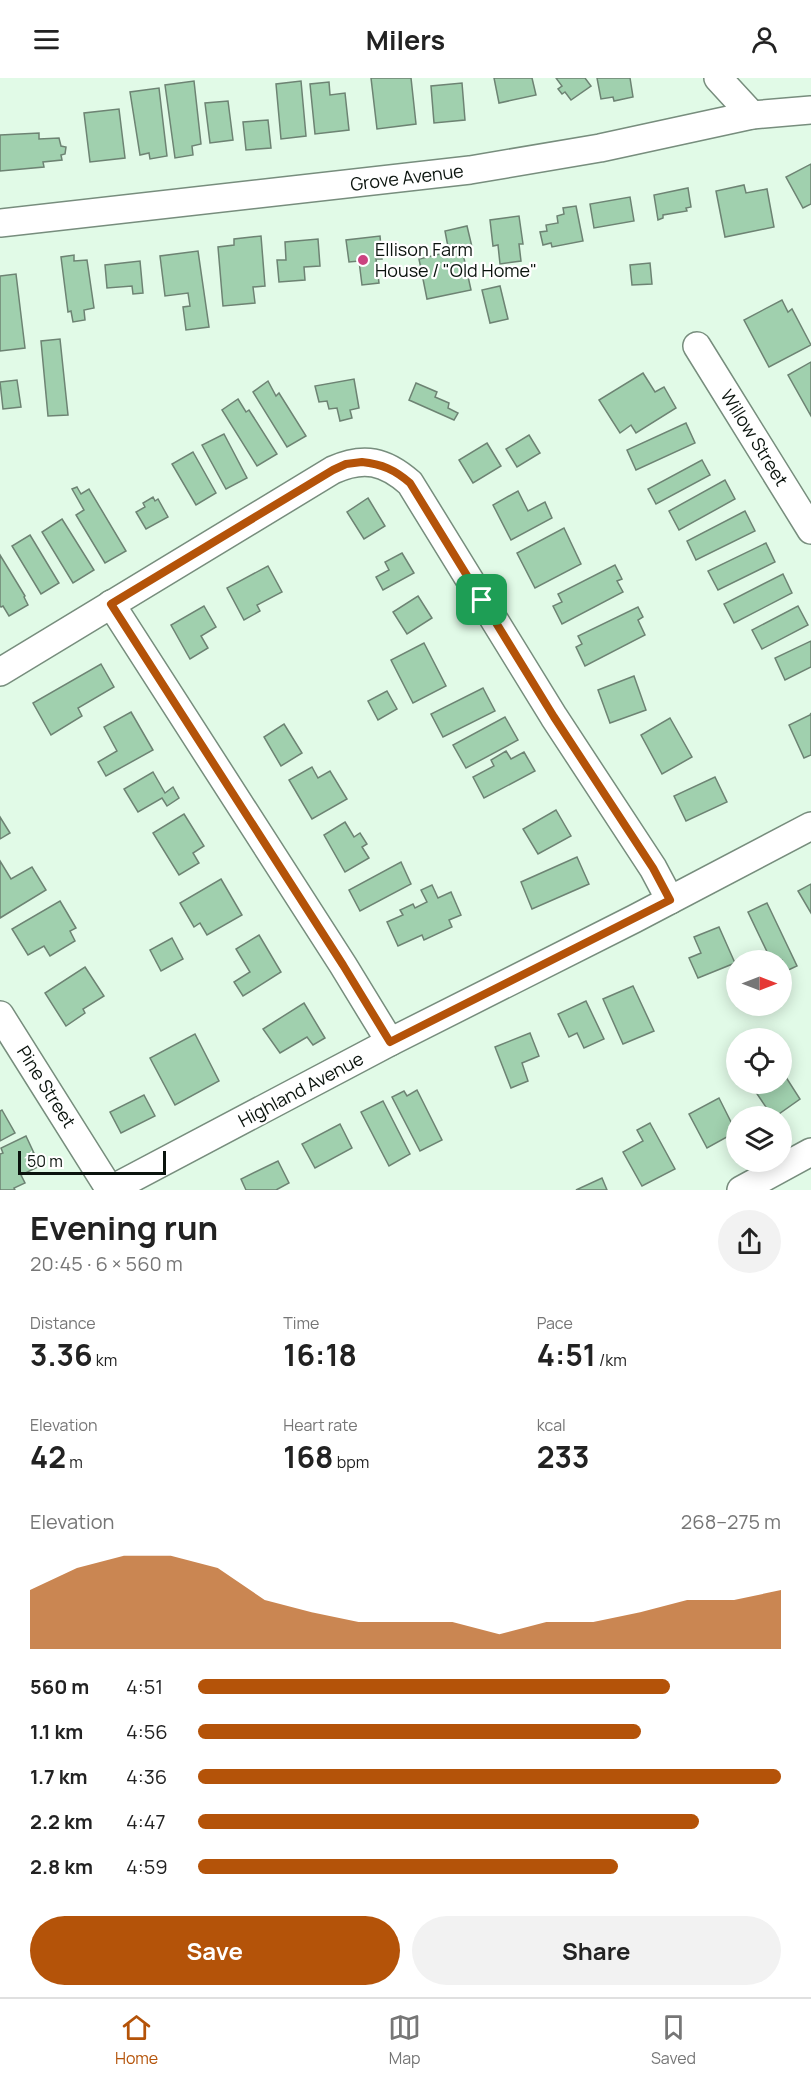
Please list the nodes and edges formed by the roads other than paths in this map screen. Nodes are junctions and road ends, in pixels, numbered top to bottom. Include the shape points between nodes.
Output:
1 (718, 78) edge
2 (811, 110) edge
3 (752, 116) junction
4 (0, 223) edge
5 (698, 346) dead end
6 (811, 530) edge
7 (111, 604) junction
8 (0, 672) edge
9 (811, 826) edge
10 (670, 900) junction
11 (0, 1015) edge
12 (390, 1042) junction
13 (811, 1152) edge
14 (110, 1190) edge
15 (741, 1190) edge

1 - 3 street
2 - 3 street, Grove Avenue
3 - 4 street, Grove Avenue via 470,170
5 - 6 street, Willow Street
7 - 8 street
7 - 10 street via 346,464 379,464 398,472 410,483
7 - 12 street
9 - 10 street, Highland Avenue
10 - 12 street, Highland Avenue
11 - 14 street, Pine Street
12 - 14 street, Highland Avenue
13 - 15 street

